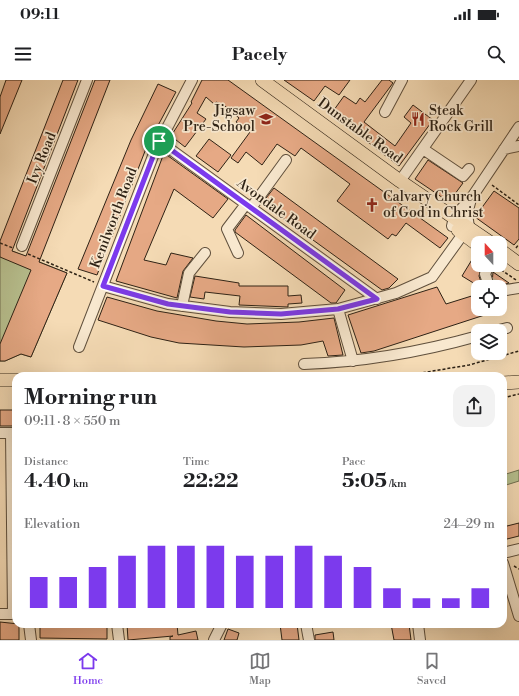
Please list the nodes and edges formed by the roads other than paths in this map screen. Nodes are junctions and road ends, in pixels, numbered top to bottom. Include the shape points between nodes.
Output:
1 (88, 80) edge
2 (192, 80) edge
3 (262, 80) edge
4 (402, 80) edge
5 (471, 80) edge
6 (385, 112) dead end
7 (519, 128) edge
8 (516, 134) edge
9 (159, 141) junction
10 (519, 146) edge
11 (423, 149) junction
12 (504, 149) junction
13 (286, 160) dead end
14 (469, 169) dead end
15 (400, 181) junction
16 (472, 197) junction
17 (249, 206) junction
18 (453, 222) junction
19 (466, 231) junction
20 (476, 236) edge
21 (471, 237) edge
22 (21, 249) road end
23 (205, 253) dead end
24 (238, 253) dead end
25 (507, 255) edge
26 (519, 264) edge
27 (507, 269) edge
28 (486, 272) edge
29 (487, 280) dead end
30 (518, 281) edge
31 (103, 286) junction
32 (507, 289) edge
33 (377, 299) junction
34 (182, 306) junction
35 (338, 309) junction
36 (471, 338) edge
37 (79, 347) dead end
38 (353, 361) junction
39 (304, 364) dead end
40 (12, 378) edge
41 (0, 380) edge
42 (519, 382) edge
43 (507, 383) edge
44 (0, 433) edge
45 (12, 433) edge
46 (519, 549) edge
47 (507, 552) edge
48 (507, 576) edge
49 (0, 614) edge
50 (12, 614) edge
51 (519, 616) edge
52 (30, 628) edge
53 (118, 628) edge
54 (220, 628) edge
55 (307, 628) edge
56 (418, 628) edge
57 (31, 640) edge
58 (119, 640) edge
59 (214, 640) edge
60 (309, 640) edge
61 (420, 640) edge

1 - 22 street, Ivy Road
2 - 9 street, Kenilworth Road
3 - 15 main road, Dunstable Road
4 - 6 street
5 - 11 street
7 - 8 street
8 - 12 street
9 - 17 street, Avondale Road
9 - 31 street, Kenilworth Road
10 - 12 street
11 - 14 street via 463,176
11 - 15 street
12 - 16 street
13 - 17 street
15 - 18 main road, Dunstable Road via 405,192
16 - 18 street
16 - 19 street
17 - 24 street via 227,229
17 - 33 street, Avondale Road
18 - 19 main road, Dunstable Road
19 - 20 main road, Dunstable Road
19 - 21 main road, Dunstable Road
19 - 33 street via 433,267 432,277
23 - 34 street via 189,273
25 - 26 main road
27 - 30 main road
28 - 29 street
30 - 32 street
31 - 34 street
31 - 37 street, Kenilworth Road
33 - 35 street
34 - 35 street via 230,312 281,314
35 - 38 street
36 - 38 street via 398,355
38 - 39 street
40 - 41 main road
42 - 43 main road
44 - 45 street
46 - 47 street
48 - 51 street
49 - 50 street
52 - 57 street
53 - 58 street
54 - 59 street
55 - 60 street
56 - 61 street

